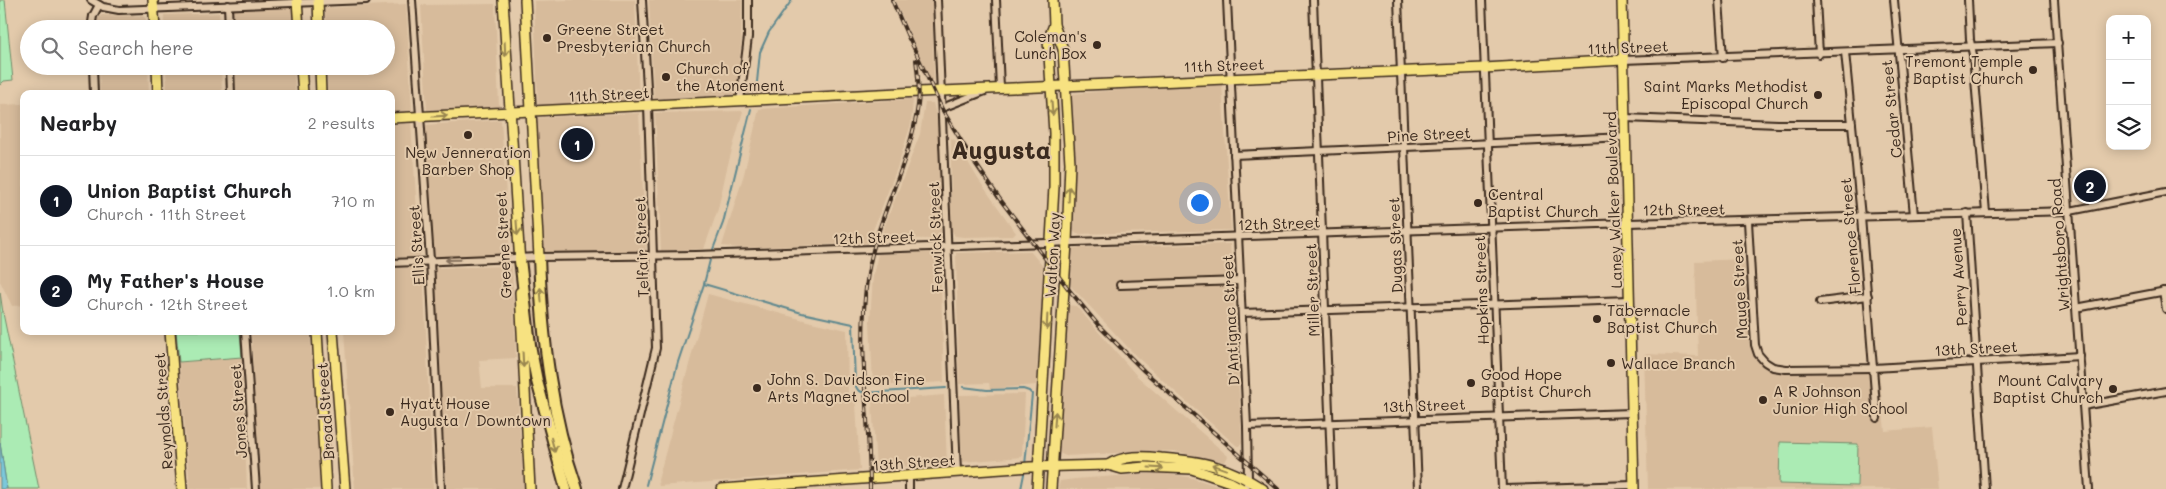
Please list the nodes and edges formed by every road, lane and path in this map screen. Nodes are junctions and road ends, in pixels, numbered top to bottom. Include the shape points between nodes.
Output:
1 (91, 0) edge
2 (366, 0) edge
3 (412, 0) edge
4 (503, 0) edge
5 (525, 0) edge
6 (642, 0) edge
7 (748, 0) edge
8 (937, 0) edge
9 (996, 0) edge
10 (1053, 0) edge
11 (1227, 0) edge
12 (1313, 0) edge
13 (1398, 0) edge
14 (1482, 0) edge
15 (1622, 0) edge
16 (1719, 0) edge
17 (1816, 0) edge
18 (1894, 0) edge
19 (1968, 0) edge
20 (2054, 0) edge
21 (297, 1) edge
22 (318, 1) edge
23 (154, 4) edge
24 (99, 5) junction
25 (228, 5) junction
26 (92, 20) edge
27 (155, 20) edge
28 (228, 20) edge
29 (298, 20) edge
30 (319, 20) edge
31 (1054, 25) junction
32 (2058, 44) junction
33 (1972, 47) junction
34 (1898, 50) junction
35 (1845, 52) junction
36 (1819, 54) junction
37 (1723, 58) junction
38 (1623, 60) junction
39 (1484, 68) junction
40 (1401, 71) junction
41 (93, 75) edge
42 (157, 75) edge
43 (230, 75) edge
44 (302, 75) edge
45 (320, 75) edge
46 (1316, 75) junction
47 (1231, 78) junction
48 (1050, 86) junction
49 (1066, 86) junction
50 (996, 88) junction
51 (94, 90) edge
52 (158, 90) edge
53 (231, 90) edge
54 (303, 90) edge
55 (321, 90) edge
56 (942, 91) junction
57 (740, 101) junction
58 (648, 105) junction
59 (942, 108) junction
60 (530, 111) junction
61 (509, 112) junction
62 (419, 117) junction
63 (395, 118) edge
64 (1625, 118) junction
65 (1852, 124) junction
66 (1625, 137) junction
67 (1488, 144) junction
68 (1404, 147) junction
69 (1319, 151) junction
70 (1234, 155) junction
71 (2166, 192) edge
72 (2070, 211) junction
73 (1967, 213) junction
74 (1986, 213) junction
75 (1914, 215) junction
76 (1862, 217) junction
77 (1748, 220) junction
78 (1628, 223) junction
79 (1491, 229) junction
80 (1407, 232) junction
81 (1322, 234) junction
82 (1238, 237) junction
83 (1052, 243) junction
84 (1067, 243) junction
85 (948, 247) junction
86 (653, 256) junction
87 (539, 257) junction
88 (520, 259) junction
89 (430, 260) junction
90 (395, 263) edge
91 (1240, 281) junction
92 (1120, 285) dead end
93 (2165, 291) edge
94 (1868, 296) junction
95 (1630, 300) junction
96 (1820, 302) dead end
97 (1494, 305) junction
98 (1411, 308) junction
99 (2076, 308) junction
100 (2166, 308) edge
101 (1325, 310) junction
102 (1242, 313) junction
103 (170, 335) edge
104 (245, 335) edge
105 (317, 335) edge
106 (333, 335) edge
107 (2080, 356) junction
108 (1976, 361) junction
109 (1874, 368) junction
110 (336, 378) junction
111 (320, 379) junction
112 (2166, 391) edge
113 (2083, 406) junction
114 (1632, 413) junction
115 (1499, 416) junction
116 (1877, 418) dead end
117 (1415, 420) junction
118 (1329, 423) junction
119 (1247, 426) junction
120 (1040, 467) junction
121 (1051, 467) junction
122 (957, 472) junction
123 (909, 476) junction
124 (576, 485) edge
125 (565, 486) edge
126 (1246, 486) edge
127 (769, 487) edge
128 (1634, 487) edge
129 (182, 489) edge
130 (256, 489) edge
131 (326, 489) edge
132 (345, 489) edge
133 (441, 489) edge
134 (530, 489) edge
135 (622, 489) edge
136 (722, 489) edge
137 (909, 489) edge
138 (1037, 489) edge
139 (1051, 489) edge
140 (1263, 489) edge
141 (1332, 489) edge
142 (1418, 489) edge
143 (1503, 489) edge
144 (1985, 489) edge
145 (2089, 489) edge

1 - 24 street
2 - 22 street
3 - 62 street, Ellis Street
4 -> 61 main road, Greene Street
5 - 60 main road
6 - 58 street, Telfair Street
7 - 57 street via 748,37
8 - 56 street, Fenwick Street
9 - 50 street
10 - 31 main road, Walton Way
11 - 47 street, D'Antignac Street
12 - 46 street, Miller Street
13 - 40 street, Dugas Street
14 - 39 street, Hopkins Street
15 - 38 main road, Laney Walker Boulevard
16 - 37 street
17 - 36 street
18 - 34 street, Cedar Street
19 - 33 street
20 - 32 street, Wrightsboro Road
21 - 22 street
21 - 25 street
21 - 29 main road
22 - 30 main road
23 - 24 street via 119,10
23 - 25 street
23 - 27 main road
24 - 26 street
25 - 28 street
31 - 48 main road, Walton Way via 1048,40
31 - 49 main road, Walton Way via 1063,49
32 - 33 street, 11th Street
32 - 72 street, Wrightsboro Road
33 - 34 street, 11th Street
33 - 74 street
34 - 35 street, 11th Street
34 - 75 street, Cedar Street
35 - 36 street, 11th Street
35 - 65 street, Florence Street
36 - 37 street, 11th Street
37 - 38 street, 11th Street
38 - 39 main road, 11th Street
38 - 64 main road, Laney Walker Boulevard
39 - 40 main road, 11th Street
39 - 67 street, Hopkins Street
40 - 46 main road, 11th Street
40 - 68 street, Dugas Street
41 - 51 street
42 - 52 main road
43 - 53 street
44 - 54 main road
45 - 55 main road
46 - 47 main road, 11th Street
46 - 69 street, Miller Street
47 - 49 main road, 11th Street
47 - 70 street, D'Antignac Street
48 - 49 main road, 11th Street
48 - 50 main road, 11th Street
48 -> 83 main road, Walton Way via 1054,152
84 -> 49 main road, Walton Way via 1070,163
50 - 56 main road, 11th Street
50 - 59 street
56 - 57 main road, 11th Street
56 - 59 street, Fenwick Street
57 - 58 main road, 11th Street
58 - 60 main road, 11th Street
58 - 86 street, Telfair Street
59 - 85 street, Fenwick Street
60 - 61 main road, 11th Street
60 - 87 main road
62 -> 61 main road, 11th Street
61 -> 88 main road, Greene Street
62 - 63 main road, 11th Street
62 - 89 street, Ellis Street
64 - 65 street
64 - 66 main road, Laney Walker Boulevard
65 - 76 street, Florence Street
66 - 67 street, Pine Street
66 - 78 main road, Laney Walker Boulevard
67 - 68 street, Pine Street
67 - 79 street, Hopkins Street
68 - 69 street, Pine Street
68 - 80 street, Dugas Street
69 - 70 street, Pine Street
69 - 81 street, Miller Street
70 - 82 street, D'Antignac Street
71 - 72 street, 12th Street
72 - 74 street, 12th Street
72 - 99 street, Wrightsboro Road
73 - 74 street, 12th Street
73 - 75 street, 12th Street
73 - 108 street, Perry Avenue
75 - 76 street, 12th Street
76 - 77 street, 12th Street
76 - 94 street, Florence Street
77 - 78 street, 12th Street
77 - 109 street, Mauge Street via 1755,345 1759,356 1769,365 1782,369
78 - 79 street, 12th Street
78 - 95 main road, Laney Walker Boulevard
79 - 80 street, 12th Street
79 - 97 street, Hopkins Street
80 - 81 street, 12th Street
80 - 98 street, Dugas Street
81 - 82 street, 12th Street
81 - 101 street, Miller Street
82 - 84 street, 12th Street
82 - 91 street, D'Antignac Street
83 - 84 street, 12th Street
83 - 85 street, 12th Street
83 -> 120 main road, Walton Way
121 -> 84 main road, Walton Way
85 - 86 street, 12th Street
85 - 122 street, Fenwick Street
86 - 87 street, 12th Street
86 - 135 street, Telfair Street via 656,348
87 - 88 street, 12th Street
124 -> 87 highway via 552,394
88 -> 89 street, 12th Street
88 -> 125 highway via 537,381
88 -> 134 main road, Greene Street
89 - 90 street, 12th Street
89 - 133 street, Ellis Street
91 - 92 street
91 - 102 street, D'Antignac Street
93 - 99 street
93 - 100 street
94 - 96 street
94 - 109 street, Florence Street
95 - 97 street
95 - 114 main road, Laney Walker Boulevard
97 - 98 street
97 - 115 street, Hopkins Street
98 - 101 street
98 - 117 street, Dugas Street
99 - 107 street, Wrightsboro Road
101 - 102 street
101 - 118 street, Miller Street
102 - 119 street, D'Antignac Street
103 - 129 main road, Reynolds Street
104 - 130 street, Jones Street
105 - 111 main road, Broad Street
106 - 110 main road, Broad Street
107 - 108 street, 13th Street
107 - 113 street, Wrightsboro Road
108 - 109 street, 13th Street
108 - 144 street, Perry Avenue
109 - 116 street, Florence Street
110 - 111 main road
110 - 132 main road, Broad Street
111 - 131 main road, Broad Street
112 - 113 street
113 - 145 street, Wrightsboro Road
114 - 115 street, 13th Street
114 - 128 main road, Laney Walker Boulevard
115 - 117 street, 13th Street
115 - 143 street, Hopkins Street
117 - 118 street, 13th Street
117 - 142 street, Dugas Street
118 - 119 street, 13th Street
118 - 141 street, Miller Street
119 - 126 street, D'Antignac Street
120 - 121 main road, 13th Street
120 - 122 main road, 13th Street
120 - 138 main road, Walton Way
121 - 126 main road, 13th Street via 1108,464 1122,468 1192,469
121 - 139 main road, Walton Way
122 - 123 main road, 13th Street
123 - 127 main road, 13th Street
123 - 137 street
126 - 140 main road, 13th Street
127 - 136 main road, 13th Street
128 - 143 street

